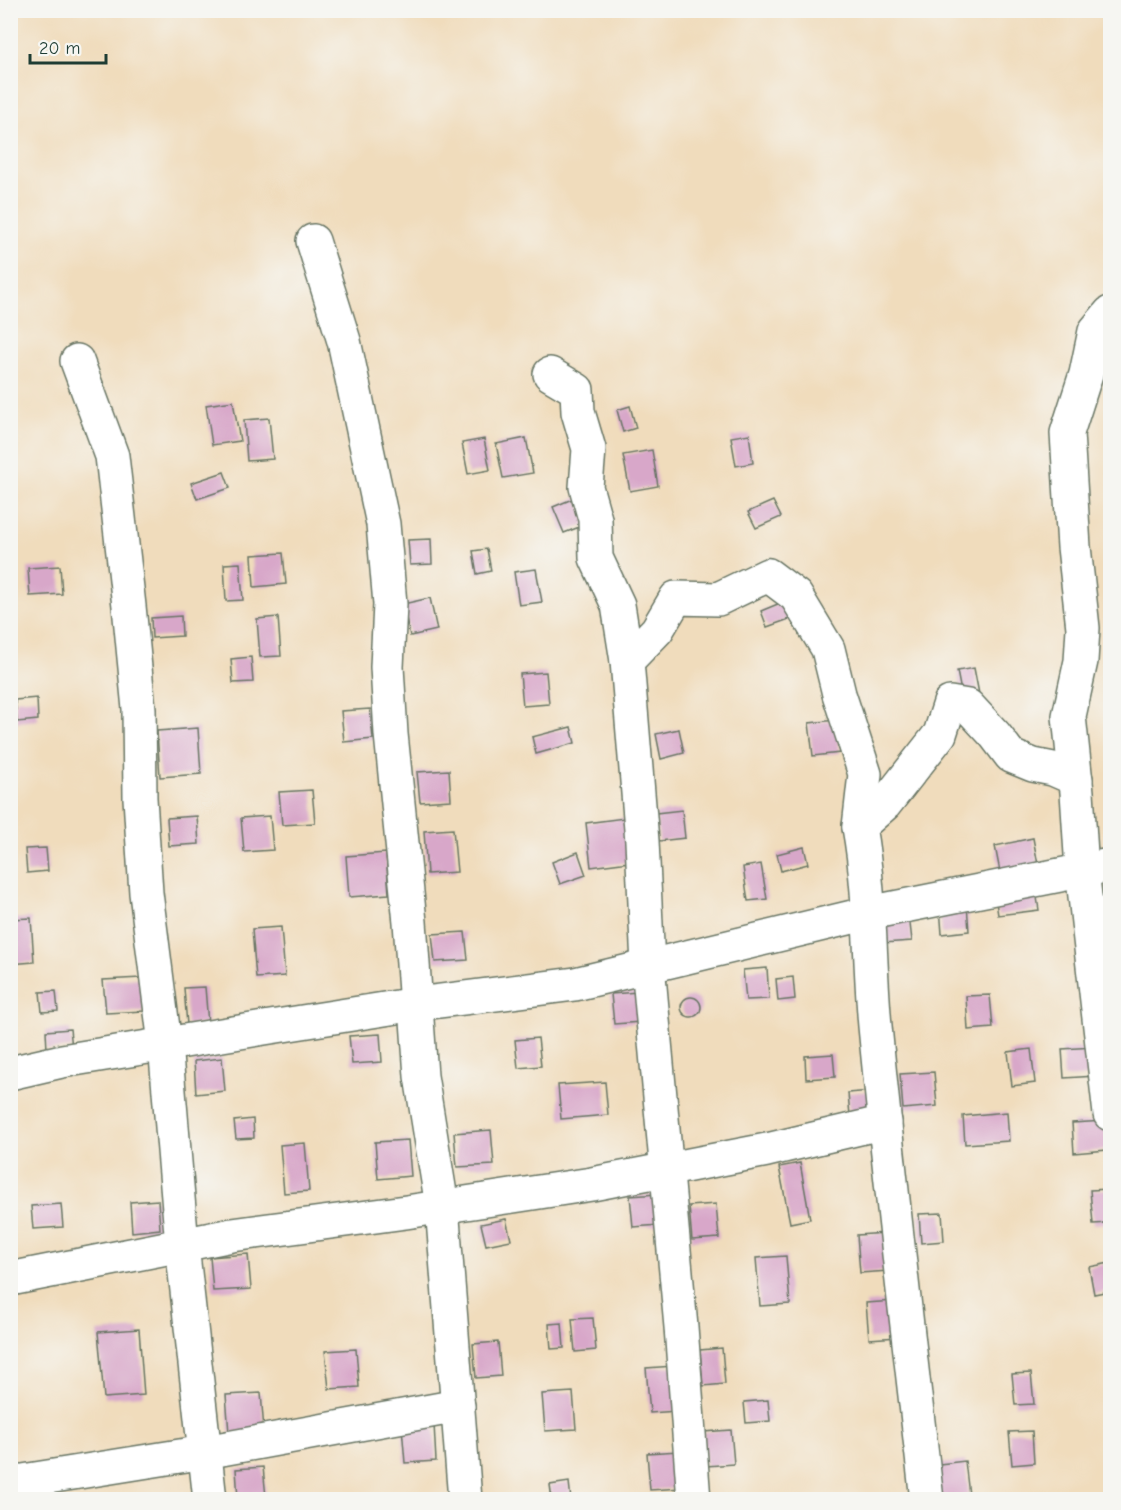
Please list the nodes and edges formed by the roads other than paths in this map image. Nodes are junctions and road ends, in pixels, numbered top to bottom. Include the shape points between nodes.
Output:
1 (313, 241) dead end
2 (1110, 313) edge
3 (77, 361) dead end
4 (550, 375) dead end
5 (627, 661) junction
6 (1076, 779) junction
7 (859, 827) junction
8 (1096, 868) edge
9 (869, 913) junction
10 (648, 965) junction
11 (416, 1004) junction
12 (165, 1044) junction
13 (10, 1073) edge
14 (1110, 1114) edge
15 (885, 1122) junction
16 (667, 1170) junction
17 (442, 1206) junction
18 (182, 1245) junction
19 (10, 1279) edge
20 (458, 1406) junction
21 (205, 1452) junction
22 (10, 1483) edge
23 (210, 1500) edge
24 (465, 1500) edge
25 (694, 1500) edge
26 (927, 1500) edge

1 - 11 street via 344,341 383,524 390,604 387,667 391,734
2 - 6 street via 1095,330 1067,433 1083,628 1081,661 1069,716
3 - 12 street via 112,456 139,709 146,893
4 - 5 street via 577,390 578,412 589,449 586,487 595,519 597,558 618,605
5 - 7 street via 657,630 676,598 718,599 768,575 796,596 828,649 865,774
5 - 10 street
6 - 7 street via 1011,756 968,706 950,703 940,734 885,804
6 - 8 street
7 - 9 street
8 - 9 street
8 - 14 street
9 - 10 street
9 - 15 street via 874,1024
10 - 11 street via 575,984
10 - 16 street
11 - 12 street
11 - 17 street via 421,1076
12 - 13 street
12 - 18 street
15 - 16 street
15 - 26 street
16 - 17 street
16 - 25 street
17 - 18 street via 232,1234
17 - 20 street
18 - 19 street
18 - 21 street
20 - 21 street
20 - 24 street
21 - 22 street
21 - 23 street

